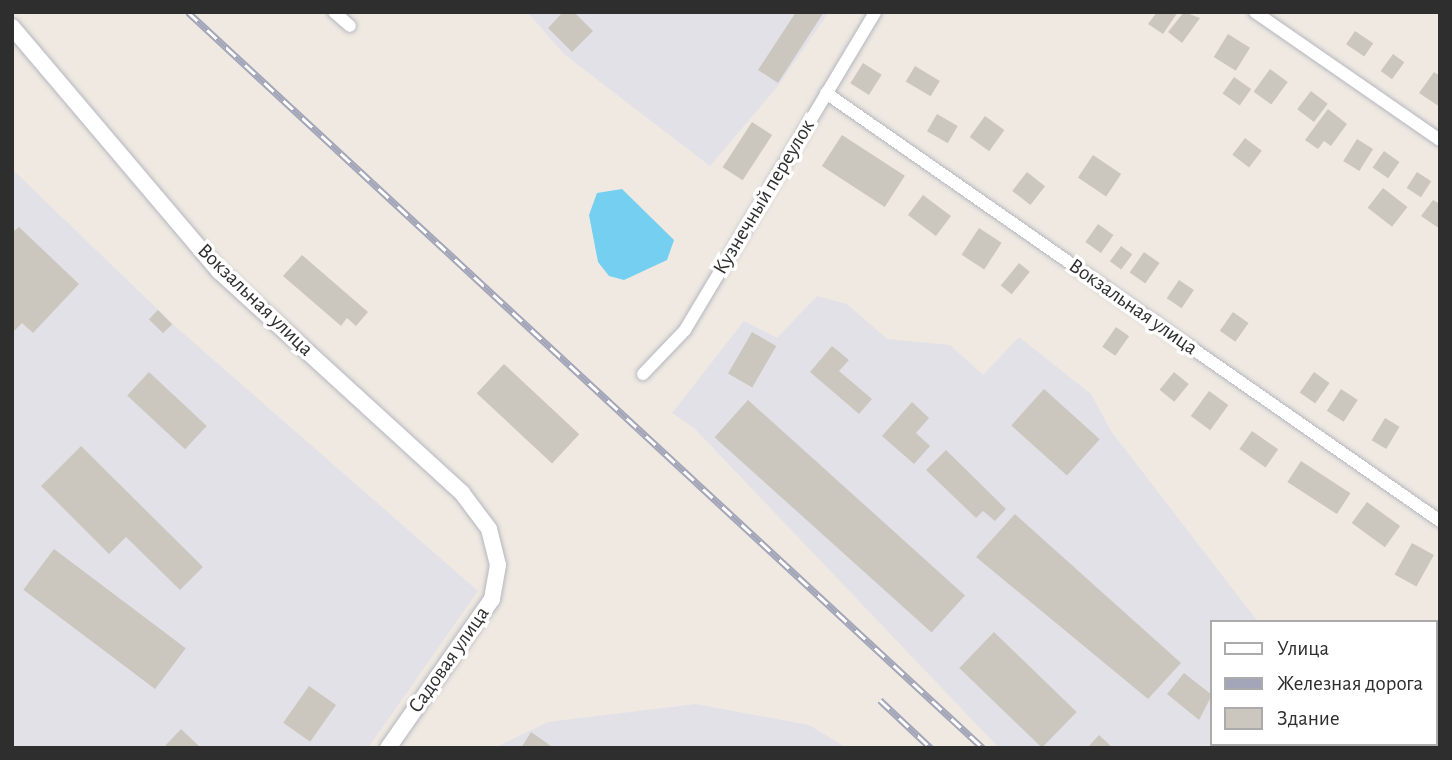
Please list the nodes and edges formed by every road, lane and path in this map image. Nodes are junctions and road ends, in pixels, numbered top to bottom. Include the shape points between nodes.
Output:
1 (334, 12) edge
2 (875, 12) edge
3 (1255, 12) edge
4 (350, 26) dead end
5 (12, 27) edge
6 (826, 93) junction
7 (1440, 140) edge
8 (643, 374) dead end
9 (462, 493) joint
10 (1440, 521) edge
11 (388, 748) edge

1 - 4 street
2 - 6 street, Кузнечный переулок
3 - 7 street
5 - 9 street, Вокзальная улица via 219,271
6 - 8 street, Кузнечный переулок via 685,330
6 - 10 street, Вокзальная улица
9 - 11 street, Садовая улица via 489,529 498,565 492,598

